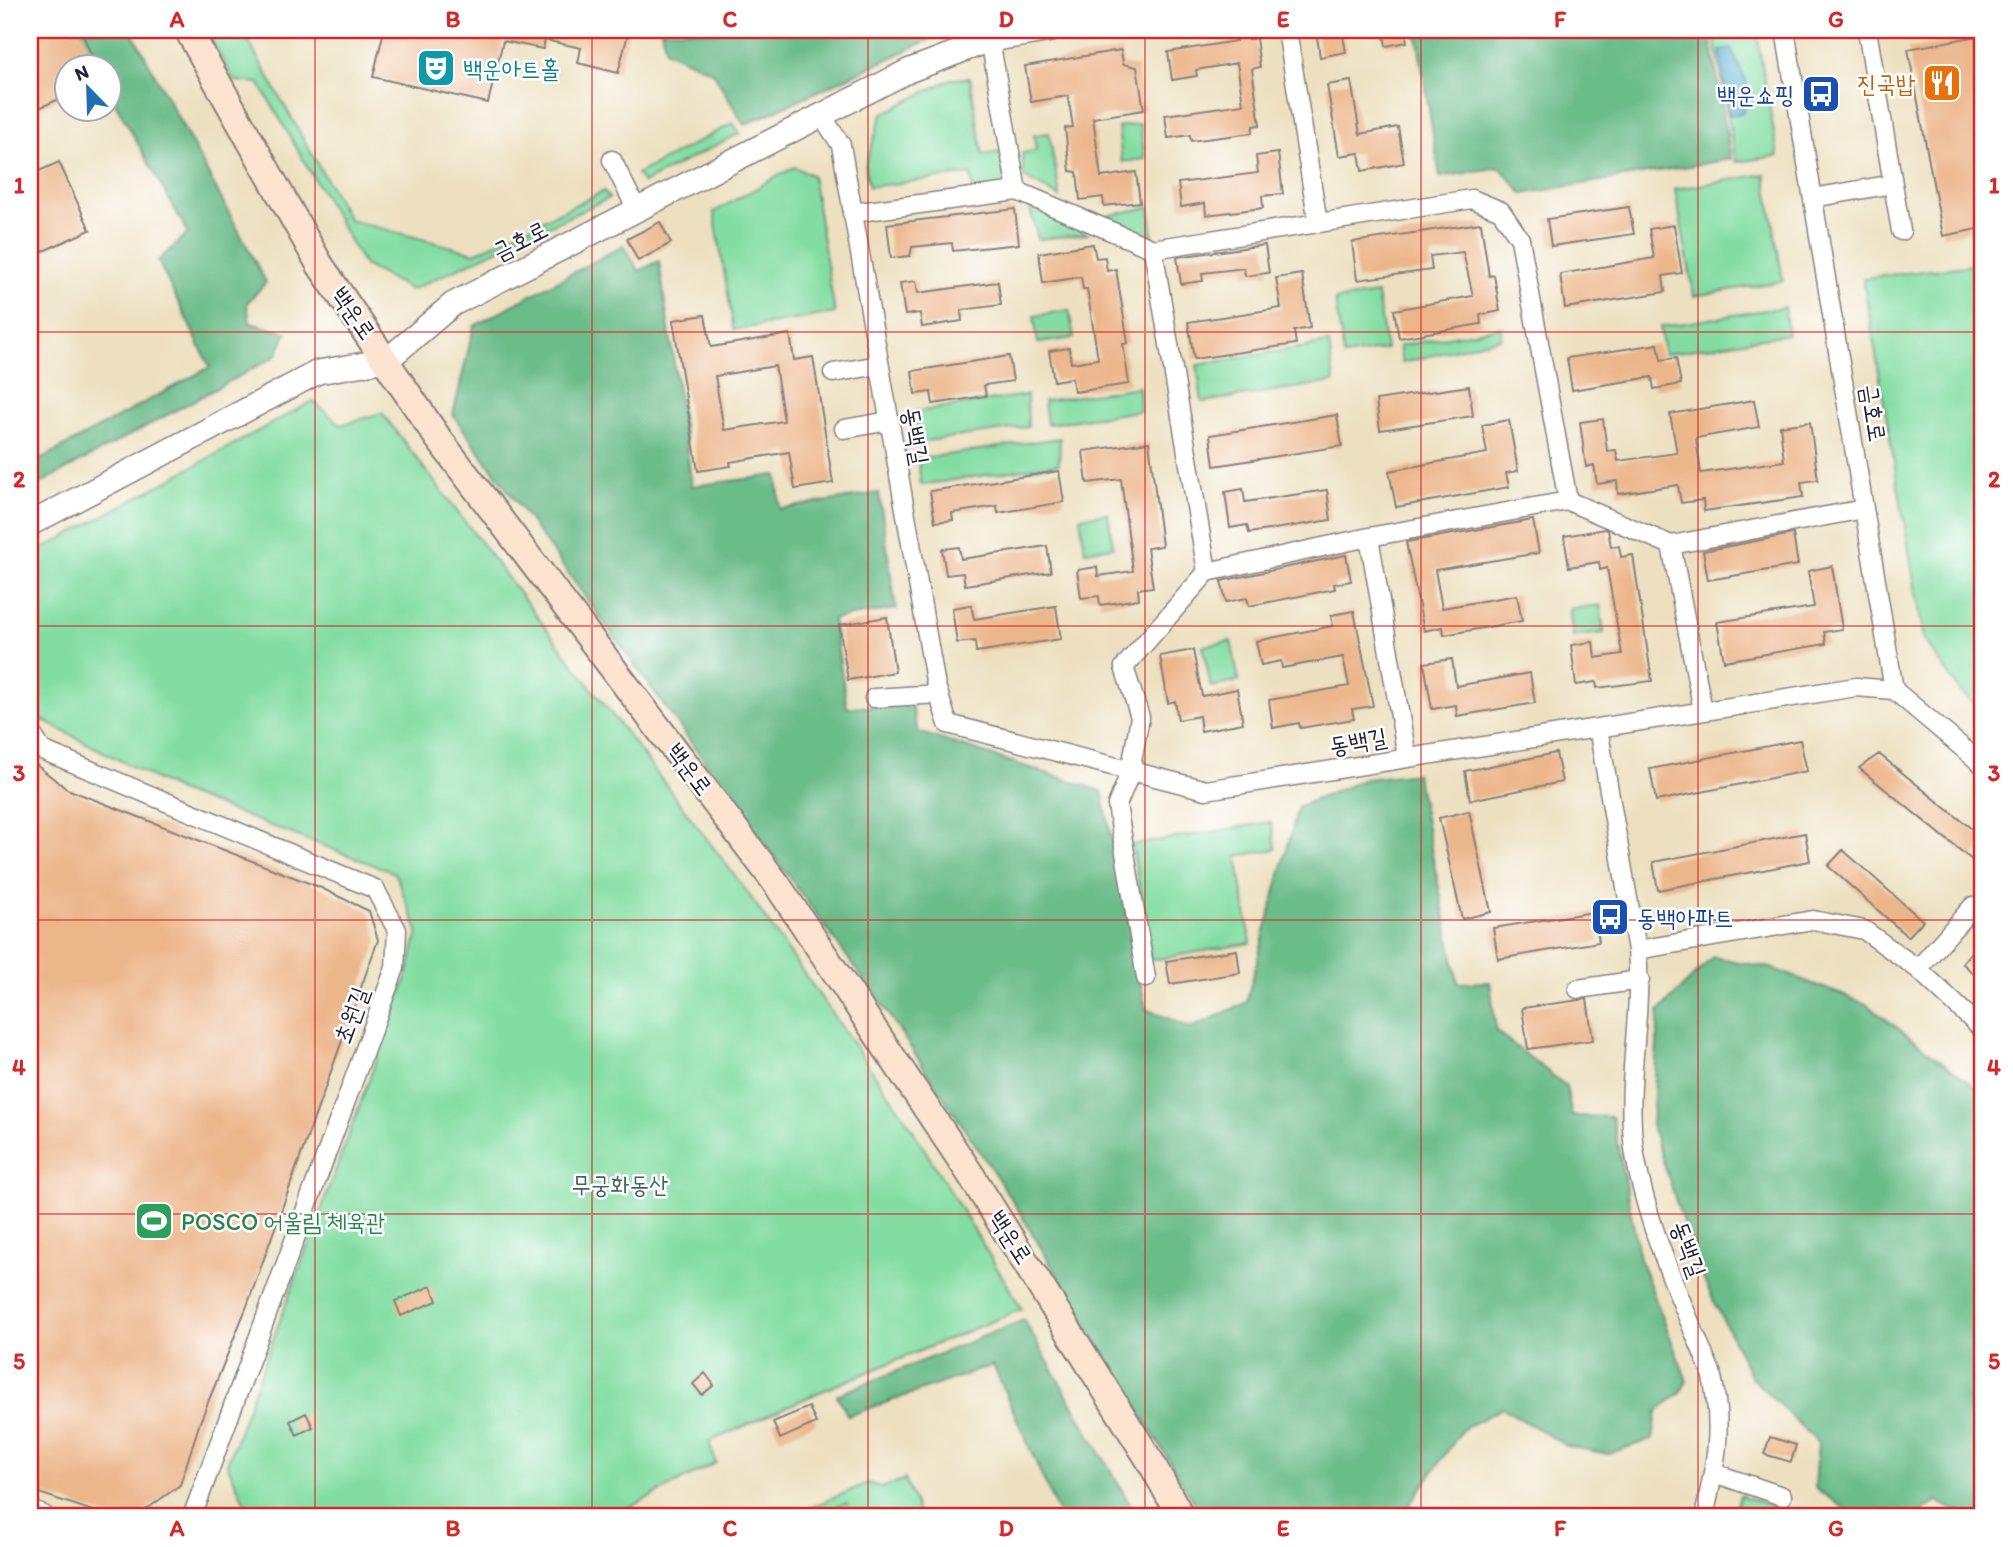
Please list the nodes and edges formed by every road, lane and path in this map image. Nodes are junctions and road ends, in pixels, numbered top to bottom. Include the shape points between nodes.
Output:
1 (188, 30) edge
2 (1051, 30) edge
3 (1287, 30) edge
4 (1785, 30) edge
5 (1867, 30) edge
6 (990, 40) junction
7 (822, 116) junction
8 (612, 160) dead end
9 (1893, 184) junction
10 (1017, 191) junction
11 (1812, 198) junction
12 (637, 210) junction
13 (852, 213) junction
14 (1318, 223) junction
15 (1900, 231) dead end
16 (1153, 249) junction
17 (387, 360) junction
18 (878, 365) junction
19 (833, 373) dead end
20 (889, 421) junction
21 (844, 429) dead end
22 (1568, 501) junction
23 (1864, 509) junction
24 (30, 524) edge
25 (1369, 537) junction
26 (1671, 545) junction
27 (1206, 572) junction
28 (1894, 690) junction
29 (939, 694) junction
30 (874, 698) dead end
31 (1703, 711) junction
32 (1598, 728) junction
33 (30, 731) edge
34 (1407, 757) junction
35 (1983, 765) edge
36 (1130, 773) junction
37 (1973, 906) dead end
38 (1637, 950) junction
39 (1918, 969) junction
40 (1146, 978) dead end
41 (1640, 980) junction
42 (1578, 989) dead end
43 (1983, 1030) edge
44 (1714, 1473) junction
45 (1782, 1496) dead end
46 (30, 1513) edge
47 (42, 1517) edge
48 (192, 1517) edge
49 (1181, 1517) edge
50 (1704, 1517) edge

1 - 17 main road, 백운로 via 320,265
2 - 6 street, 금호로
3 - 14 street
4 - 11 street, 금호로
5 - 9 street
6 - 7 street, 금호로 via 908,71
6 - 10 street
7 - 12 street, 금호로
7 - 13 street, 동백길 via 841,145
8 - 12 street
9 - 11 street
9 - 15 street
10 - 13 street
10 - 16 street
11 - 23 street, 금호로
12 - 17 street, 금호로 via 453,304
13 - 18 street, 동백길
14 - 16 street
14 - 22 street via 1472,199 1501,211 1520,239
16 - 27 street
17 - 24 street via 318,372
17 - 49 main road, 백운로 via 438,438 776,883 977,1183
18 - 19 street
18 - 20 street, 동백길
20 - 21 street
20 - 29 street, 동백길
22 - 25 street
22 - 26 street
23 - 26 street
23 - 28 street, 금호로
25 - 27 street
25 - 34 street
26 - 31 street
27 - 36 street via 1124,667 1140,717
28 - 31 street via 1856,687
28 - 35 street
29 - 30 street
29 - 36 street, 동백길 via 948,724
31 - 32 street
32 - 34 street, 동백길
32 - 38 street, 동백길
33 - 48 street, 초원길 via 42,750 374,889 397,930 395,968
34 - 36 street, 동백길 via 1206,790
36 - 40 street via 1117,805
37 - 39 street
38 - 39 street via 1813,920 1864,930
38 - 41 street, 동백길
39 - 43 street
41 - 42 street
41 - 44 street, 동백길 via 1631,1074 1634,1148 1652,1221 1711,1372 1720,1426
44 - 45 street
44 - 50 street, 동백길
46 - 47 street

